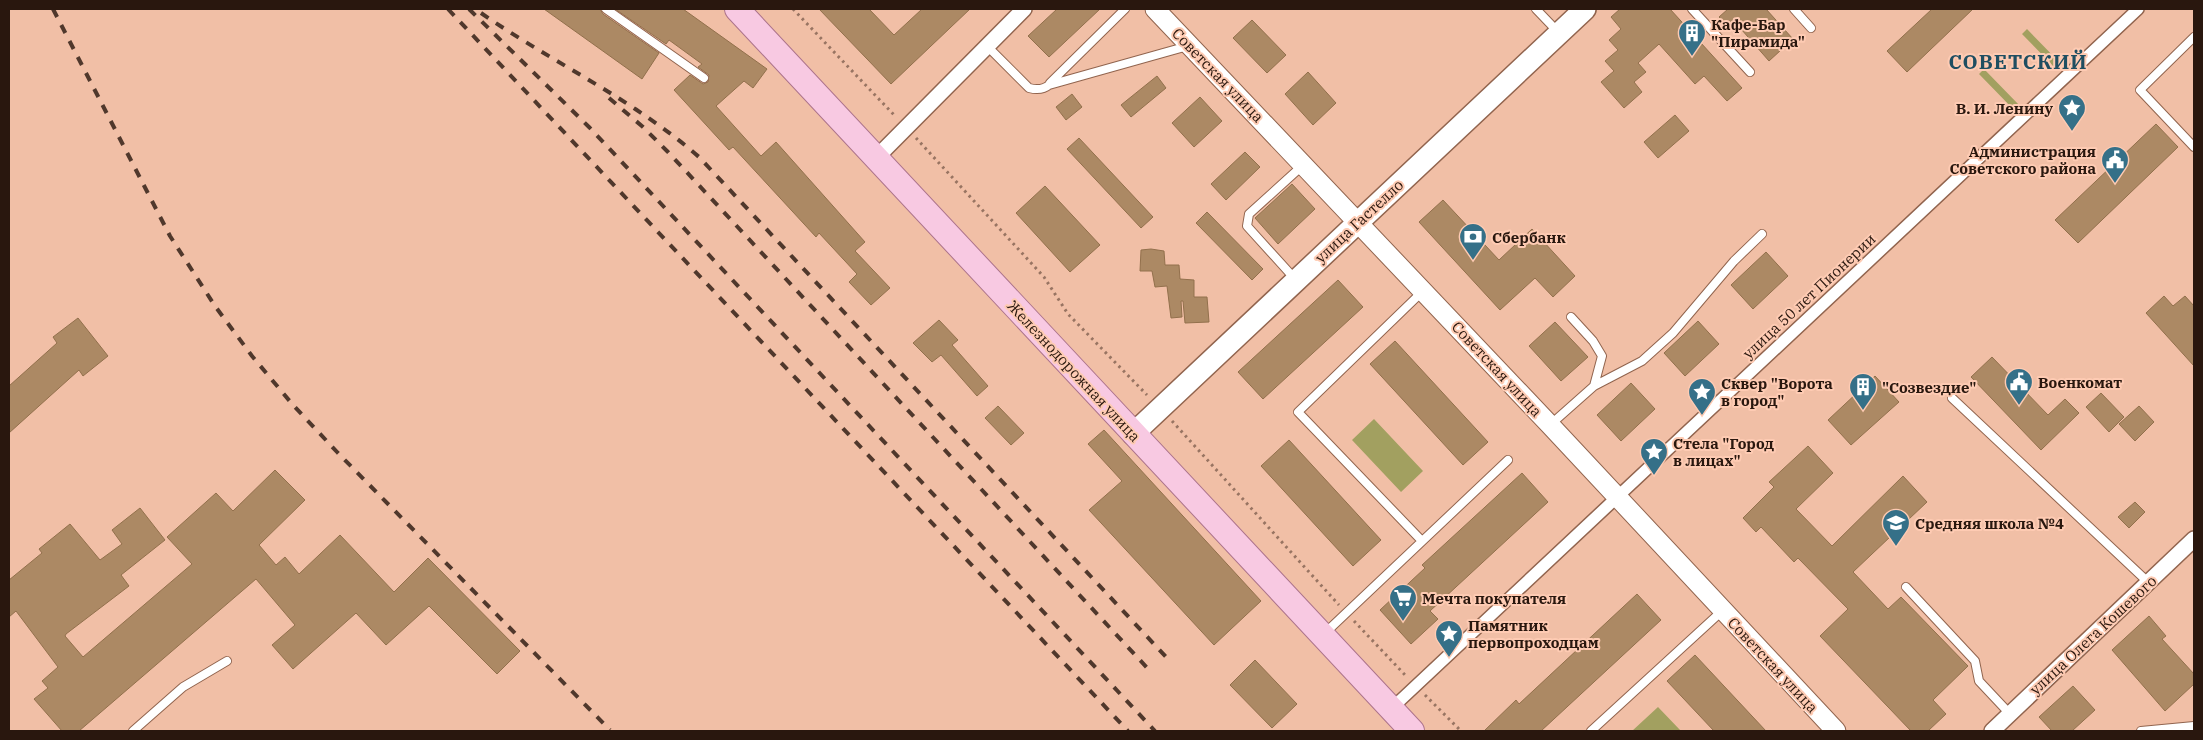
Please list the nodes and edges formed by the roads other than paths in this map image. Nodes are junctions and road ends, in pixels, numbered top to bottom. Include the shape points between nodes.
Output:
1 (606, 9) edge
2 (737, 9) edge
3 (1125, 9) edge
4 (1155, 9) edge
5 (1536, 9) edge
6 (1585, 9) edge
7 (1692, 9) edge
8 (1794, 9) edge
9 (2138, 9) edge
10 (1019, 10) edge
11 (1811, 28) dead end
12 (1559, 33) junction
13 (2194, 36) edge
14 (1190, 45) junction
15 (987, 46) junction
16 (1750, 72) dead end
17 (704, 78) dead end
18 (1049, 85) junction
19 (2194, 147) edge
20 (876, 158) junction
21 (1304, 164) junction
22 (1358, 222) junction
23 (1762, 234) dead end
24 (1296, 280) junction
25 (1422, 290) junction
26 (1571, 318) dead end
27 (1594, 386) junction
28 (1952, 398) dead end
29 (1550, 425) junction
30 (1133, 434) junction
31 (1508, 460) dead end
32 (1616, 497) junction
33 (2194, 539) edge
34 (1422, 541) junction
35 (2149, 583) junction
36 (1906, 587) dead end
37 (1722, 611) junction
38 (1323, 636) junction
39 (227, 661) dead end
40 (1391, 709) junction
41 (2010, 714) junction
42 (2194, 729) edge
43 (1595, 730) edge
44 (134, 731) edge
45 (1412, 731) edge
46 (1836, 731) edge
47 (1992, 731) edge
48 (2141, 731) edge

1 - 17 lane
2 - 20 main road, Железнодорожная улица
3 - 18 lane
4 - 14 street, Советская улица
5 - 12 lane
6 - 12 main road, улица Гастелло
7 - 16 lane
8 - 11 lane
9 - 32 street, улица 50 лет Пионерии
10 - 15 street
12 - 22 main road, улица Гастелло
13 - 19 lane via 2140,90
14 - 18 lane
14 - 21 street, Советская улица
15 - 18 lane via 1029,88 1045,89
15 - 20 street
20 - 30 main road, Железнодорожная улица
21 - 22 street, Советская улица
21 - 24 lane via 1249,214 1247,221
22 - 24 main road, улица Гастелло
22 - 25 street, Советская улица
23 - 27 lane via 1642,361
24 - 30 main road, улица Гастелло
25 - 29 street, Советская улица
25 - 34 lane via 1298,412
26 - 27 lane via 1593,341 1602,356
27 - 29 lane
28 - 35 lane
29 - 32 street, Советская улица
30 - 38 main road, Железнодорожная улица
31 - 34 lane
32 - 37 street, Советская улица
32 - 40 street, улица 50 лет Пионерии
33 - 35 street, улица Олега Кошевого
34 - 38 lane
35 - 41 street, улица Олега Кошевого
36 - 41 lane via 1975,661 1979,681
37 - 43 lane
37 - 46 street, Советская улица
38 - 40 main road, Железнодорожная улица
39 - 44 lane via 183,687
40 - 45 main road, Железнодорожная улица
41 - 47 street, улица Олега Кошевого
42 - 48 lane

